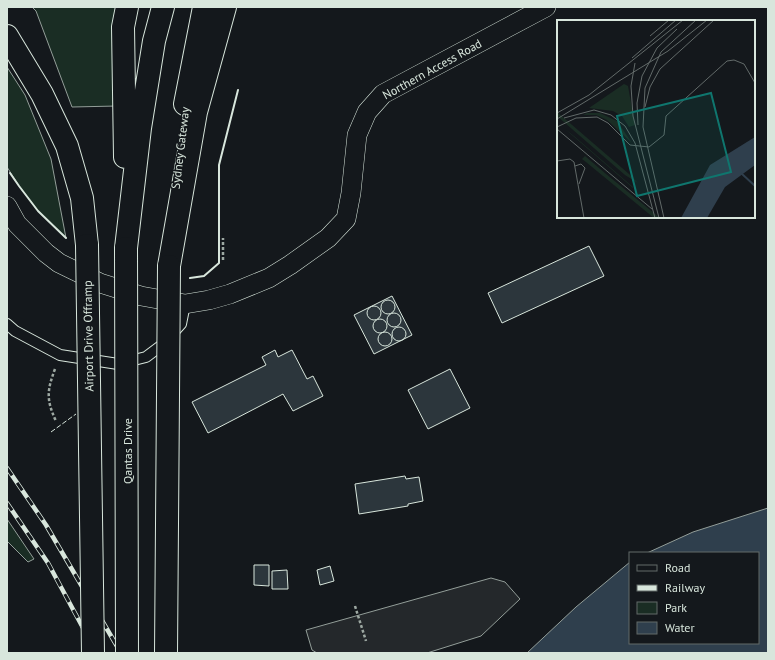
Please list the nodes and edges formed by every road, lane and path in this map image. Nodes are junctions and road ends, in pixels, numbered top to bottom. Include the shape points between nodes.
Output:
1 (127, 7) edge
2 (163, 7) edge
3 (204, 7) edge
4 (225, 7) edge
5 (546, 7) edge
6 (7, 36) edge
7 (7, 206) edge
8 (223, 238) dead end
9 (126, 248) junction
10 (223, 260) dead end
11 (169, 266) junction
12 (185, 304) junction
13 (7, 324) edge
14 (60, 355) junction
15 (56, 421) dead end
16 (356, 606) dead end
17 (366, 641) dead end
18 (93, 653) edge
19 (128, 653) edge
20 (166, 653) edge

1 - 9 highway via 123,27
2 - 9 highway via 154,41 140,128
3 - 11 highway, Sydney Gateway via 179,132
4 - 11 highway via 196,112
5 - 12 street, Northern Access Road via 383,94 368,112 357,135 346,219 328,238 269,278 230,294
6 - 18 highway, Airport Drive Offramp, bridge via 42,94 67,146 82,198 87,245
7 - 12 street, Northern Access Road via 17,224 59,263 100,283 141,296
8 - 10 path
9 - 19 highway, Qantas Drive, bridge
11 - 20 highway, bridge
12 - 14 lane via 180,324 162,345 146,358 118,364
13 - 14 lane via 15,331
14 - 15 path via 50,380 48,397
16 - 17 path

